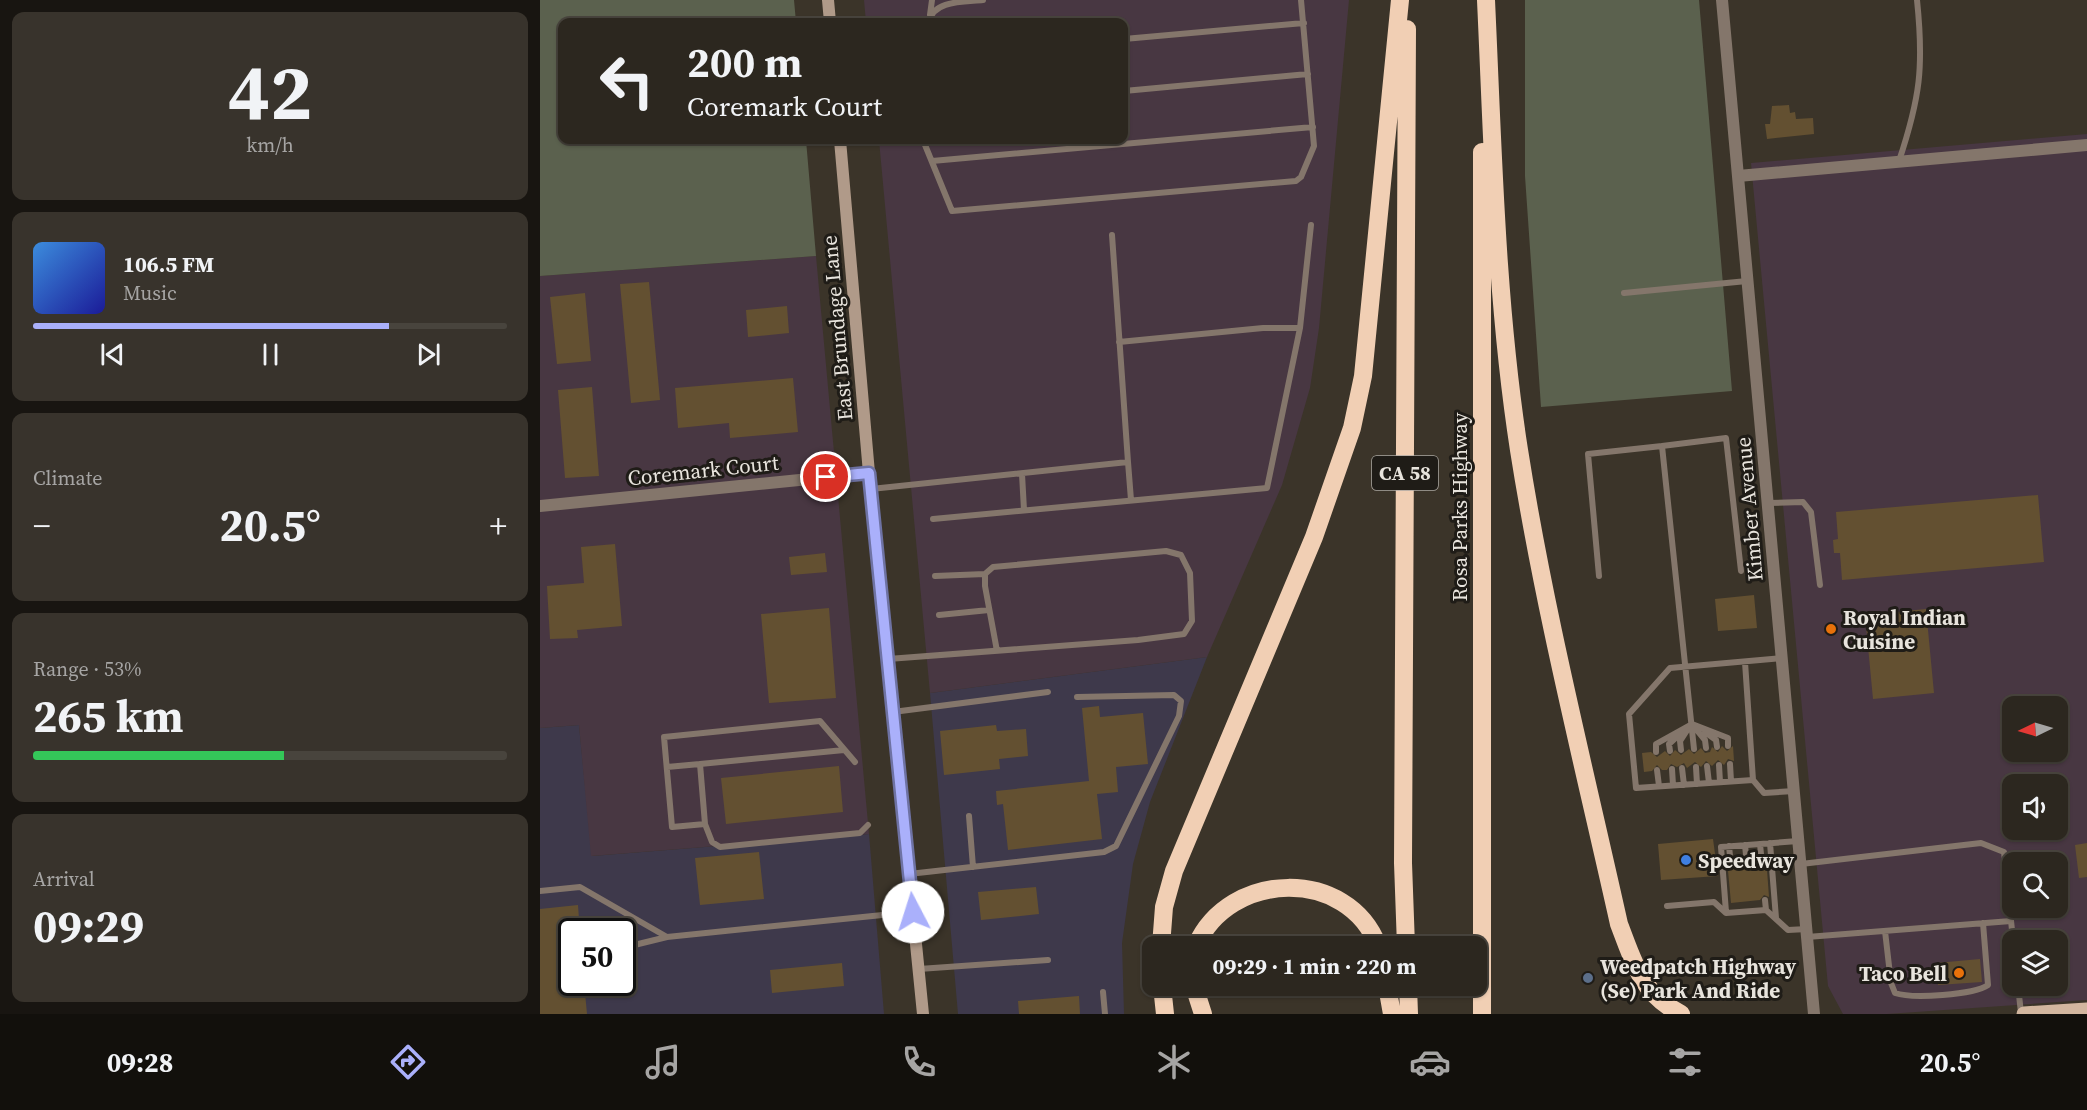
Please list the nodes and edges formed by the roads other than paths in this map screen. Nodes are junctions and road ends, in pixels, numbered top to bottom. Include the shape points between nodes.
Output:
1 (828, 0) edge
2 (932, 0) edge
3 (983, 0) edge
4 (1301, 0) edge
5 (1400, 0) edge
6 (1407, 0) edge
7 (1484, 0) edge
8 (1722, 0) edge
9 (1917, 0) edge
10 (830, 18) edge
11 (930, 18) edge
12 (931, 18) edge
13 (1304, 23) junction
14 (1128, 39) edge
15 (1308, 74) junction
16 (1128, 91) edge
17 (1313, 127) junction
18 (840, 144) edge
19 (927, 144) edge
20 (1122, 144) edge
21 (1128, 144) edge
22 (2087, 145) edge
23 (932, 161) junction
24 (1899, 162) junction
25 (1738, 176) junction
26 (1311, 225) dead end
27 (1112, 235) dead end
28 (1748, 281) junction
29 (1624, 293) dead end
30 (1300, 328) junction
31 (1119, 342) junction
32 (1662, 446) junction
33 (1128, 462) junction
34 (869, 473) junction
35 (1022, 474) junction
36 (871, 489) junction
37 (1131, 500) junction
38 (1768, 503) junction
39 (540, 506) edge
40 (1024, 510) junction
41 (933, 519) dead end
42 (1741, 571) dead end
43 (985, 574) junction
44 (935, 576) dead end
45 (1599, 576) dead end
46 (1820, 585) dead end
47 (989, 610) junction
48 (939, 615) dead end
49 (997, 651) junction
50 (1782, 658) junction
51 (888, 660) junction
52 (1745, 662) junction
53 (1685, 666) junction
54 (1048, 692) dead end
55 (1077, 697) dead end
56 (893, 712) junction
57 (1692, 724) junction
58 (1728, 746) dead end
59 (1717, 747) dead end
60 (1706, 748) dead end
61 (1694, 749) dead end
62 (844, 750) junction
63 (1681, 750) dead end
64 (1670, 751) dead end
65 (1656, 752) dead end
66 (855, 762) dead end
67 (700, 764) junction
68 (1730, 764) dead end
69 (1719, 765) dead end
70 (1707, 766) dead end
71 (667, 767) junction
72 (1696, 767) dead end
73 (1682, 768) dead end
74 (1671, 769) dead end
75 (1657, 770) dead end
76 (1753, 780) junction
77 (1731, 781) junction
78 (1720, 782) junction
79 (1709, 783) junction
80 (1684, 784) junction
81 (1697, 784) junction
82 (1673, 785) junction
83 (1659, 786) junction
84 (1794, 791) junction
85 (969, 816) dead end
86 (705, 824) junction
87 (868, 825) dead end
88 (1798, 841) junction
89 (1770, 843) junction
90 (1760, 844) junction
91 (1745, 845) junction
92 (1729, 846) junction
93 (1481, 854) junction
94 (1761, 854) dead end
95 (1746, 855) dead end
96 (1730, 856) dead end
97 (1801, 864) junction
98 (973, 867) junction
99 (909, 874) junction
100 (540, 891) edge
101 (1765, 900) dead end
102 (1749, 901) dead end
103 (1734, 902) dead end
104 (1666, 906) dead end
105 (1766, 910) junction
106 (1750, 911) junction
107 (913, 912) junction
108 (1734, 912) junction
109 (1726, 913) junction
110 (1776, 918) junction
111 (2012, 921) junction
112 (1983, 923) junction
113 (2012, 930) edge
114 (1885, 931) junction
115 (1807, 933) junction
116 (1162, 936) edge
117 (1202, 936) edge
118 (1372, 936) edge
119 (1406, 936) edge
120 (667, 937) junction
121 (636, 945) edge
122 (1048, 960) dead end
123 (919, 969) junction
124 (1103, 992) dead end
125 (1163, 996) edge
126 (1197, 996) edge
127 (1389, 996) edge
128 (1407, 996) edge
129 (2020, 996) edge
130 (2087, 1010) edge
131 (1165, 1013) edge
132 (923, 1014) edge
133 (1105, 1014) edge
134 (1203, 1014) edge
135 (1392, 1014) edge
136 (1408, 1014) edge
137 (1482, 1014) edge
138 (1494, 1014) edge
139 (1681, 1014) edge
140 (1814, 1014) edge
141 (2023, 1014) edge

1 - 10 main road
2 - 11 lane
3 - 12 lane via 939,6
4 - 13 lane
5 - 116 highway via 1363,376 1352,428 1314,537 1174,871 1164,907
6 - 119 highway, CA 58
7 - 93 highway, Rosa Parks Highway
7 - 139 highway via 1500,281 1519,449 1535,540 1619,924 1640,978 1662,1002
8 - 25 street, Kimber Avenue
9 - 24 lane via 1922,48 1919,91
13 - 14 lane
13 - 15 lane
15 - 16 lane
15 - 17 lane
17 - 21 lane
17 - 23 lane via 1314,146 1296,181 952,211
18 - 34 main road, East Brundage Lane
19 - 23 lane
20 - 23 lane
22 - 24 street
24 - 25 street
25 - 28 street, Kimber Avenue
26 - 30 lane
27 - 31 lane
28 - 29 lane
28 - 38 street, Kimber Avenue
30 - 31 lane
30 - 37 lane via 1267,488
31 - 33 lane
32 - 42 lane via 1726,438
32 - 45 lane via 1588,454
32 - 53 lane
33 - 35 lane
33 - 37 lane
34 - 36 main road, East Brundage Lane
34 - 39 street, Coremark Court
35 - 36 lane
35 - 40 lane
36 - 51 main road, East Brundage Lane
37 - 40 lane
38 - 46 lane via 1803,502 1811,512
38 - 50 street, Kimber Avenue
40 - 41 lane
43 - 44 lane
43 - 47 lane
43 - 49 lane via 993,567 1166,551 1181,555 1190,573 1192,621 1184,634
47 - 48 lane
47 - 49 lane
49 - 51 lane
50 - 52 lane
50 - 84 street, Kimber Avenue
51 - 56 main road, East Brundage Lane
52 - 53 lane
52 - 76 lane
53 - 57 lane
53 - 83 lane via 1670,668 1629,714 1636,788
54 - 56 lane
55 - 98 lane via 1174,695 1181,702 1179,716 1116,846 1104,852
56 - 99 main road, East Brundage Lane
57 - 58 lane via 1728,738
57 - 59 lane via 1716,740
57 - 60 lane via 1705,740
57 - 61 lane
57 - 63 lane via 1680,741
57 - 64 lane via 1669,744
57 - 65 lane via 1656,744
62 - 66 lane
62 - 67 lane
62 - 71 lane via 820,721 664,738
67 - 71 lane
67 - 86 lane
68 - 77 lane
69 - 78 lane
70 - 79 lane
71 - 86 lane via 672,827
72 - 81 lane
73 - 80 lane
74 - 82 lane
75 - 83 lane
76 - 77 lane
76 - 84 lane via 1764,793
77 - 78 lane
78 - 79 lane
79 - 81 lane
80 - 81 lane
80 - 82 lane
82 - 83 lane
84 - 88 street, Kimber Avenue
85 - 98 lane
86 - 87 lane via 712,842 720,847 860,833
88 - 89 lane
88 - 97 street, Kimber Avenue
89 - 90 lane
89 - 110 lane
90 - 91 lane
90 - 94 lane
91 - 92 lane
91 - 95 lane
92 - 96 lane
92 - 109 lane via 1721,847
93 - 137 highway, Rosa Parks Highway
93 - 138 highway
97 - 111 lane via 1982,843 2004,852
97 - 115 street, Kimber Avenue
98 - 99 lane
99 - 107 main road, East Brundage Lane
100 - 120 lane via 580,888
101 - 105 lane
102 - 106 lane
103 - 108 lane
104 - 109 lane via 1714,902
105 - 106 lane
105 - 110 lane
106 - 108 lane
107 - 120 lane
107 - 123 main road, East Brundage Lane
108 - 109 lane
110 - 115 lane via 1788,930
111 - 112 lane
111 - 113 lane
112 - 114 lane
112 - 114 lane via 1988,985 1946,993 1895,993
114 - 115 lane
115 - 140 street, Kimber Avenue
117 - 118 highway via 1226,908 1244,897 1280,887 1300,887 1335,898 1364,921
120 - 121 lane
122 - 123 lane
123 - 132 main road, East Brundage Lane
124 - 133 lane
125 - 131 highway
126 - 134 highway
127 - 135 highway
128 - 136 highway
129 - 141 lane
130 - 141 main road

